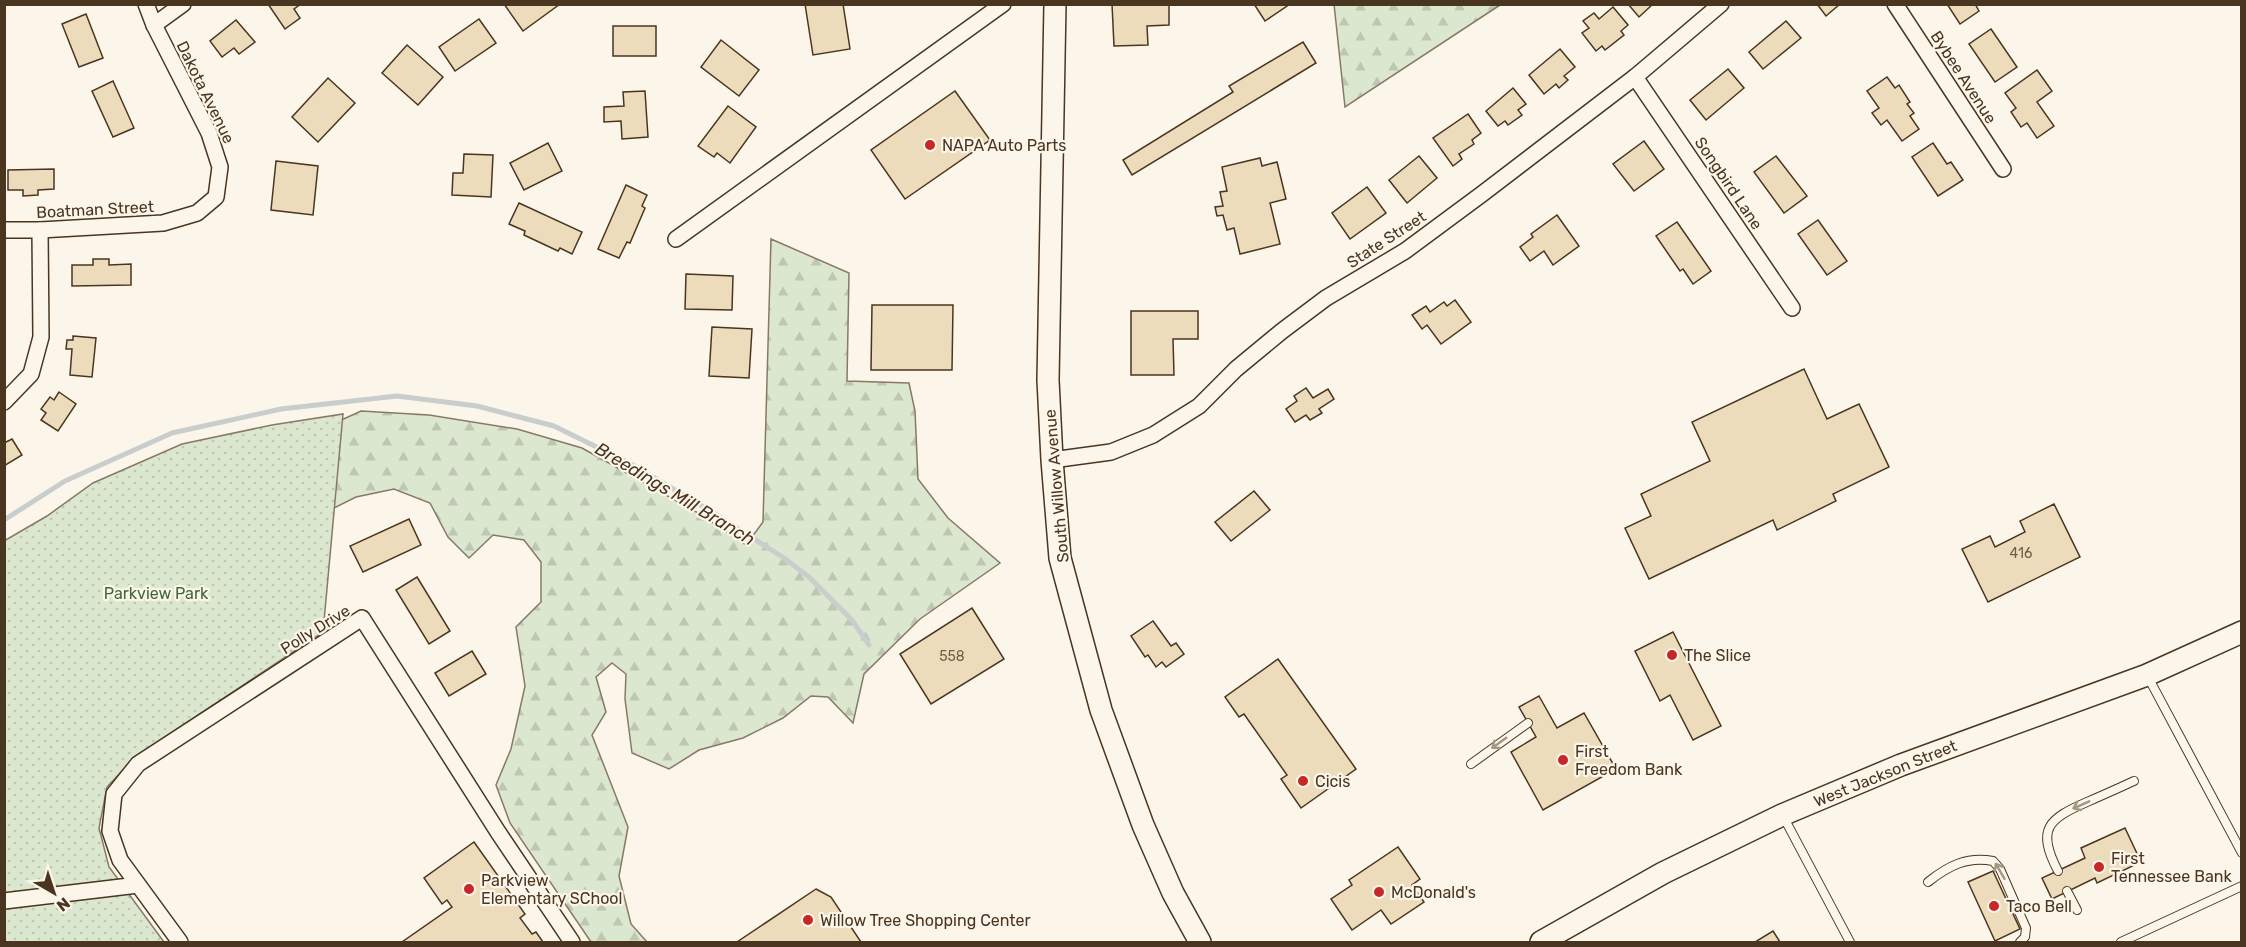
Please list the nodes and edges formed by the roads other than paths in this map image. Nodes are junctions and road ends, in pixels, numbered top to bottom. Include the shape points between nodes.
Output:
1 (146, 4) edge
2 (183, 4) edge
3 (1003, 4) edge
4 (1055, 4) edge
5 (1721, 4) edge
6 (1894, 4) edge
7 (154, 25) junction
8 (1635, 77) junction
9 (2003, 169) dead end
10 (216, 197) joint
11 (4, 230) edge
12 (40, 230) junction
13 (676, 239) dead end
14 (1792, 308) dead end
15 (4, 402) edge
16 (1052, 460) junction
17 (2241, 632) edge
18 (2147, 675) junction
19 (1528, 723) dead end
20 (1471, 764) dead end
21 (2134, 782) dead end
22 (1782, 815) junction
23 (2241, 853) edge
24 (2058, 871) dead end
25 (1928, 882) dead end
26 (138, 885) junction
27 (2241, 886) edge
28 (2067, 891) dead end
29 (4, 901) edge
30 (2077, 910) dead end
31 (180, 942) edge
32 (572, 942) edge
33 (1200, 942) edge
34 (1541, 942) edge
35 (1850, 942) edge
36 (2020, 942) edge
37 (2121, 942) edge

1 - 7 street, Dakota Avenue
2 - 7 street
3 - 13 street
4 - 16 main road, South Willow Avenue via 1048,369
5 - 8 street, State Street
6 - 9 street, Bybee Avenue
7 - 10 street, Dakota Avenue via 209,134 220,167
8 - 14 street, Songbird Lane
8 - 16 street, State Street via 1405,251 1326,298 1282,331 1199,406 1153,435 1111,452
10 - 12 street, Boatman Street via 197,213 163,223
11 - 12 street, Boatman Street
12 - 15 street via 41,337 31,374
16 - 33 main road, South Willow Avenue via 1060,558 1101,710 1143,825
17 - 18 main road, West Jackson Street
18 - 22 main road, West Jackson Street via 1901,765
18 - 23 lane
19 -> 20 lane
21 -> 24 lane via 2061,814 2050,824 2049,854
22 - 34 main road, West Jackson Street via 1663,873
22 - 35 lane
36 -> 25 lane via 2026,928 1993,861 1964,861 1945,868
26 - 29 street
26 - 31 street
26 - 32 street, Polly Drive via 120,860 110,831 114,794 138,764 362,618
27 - 37 lane
28 - 30 lane

